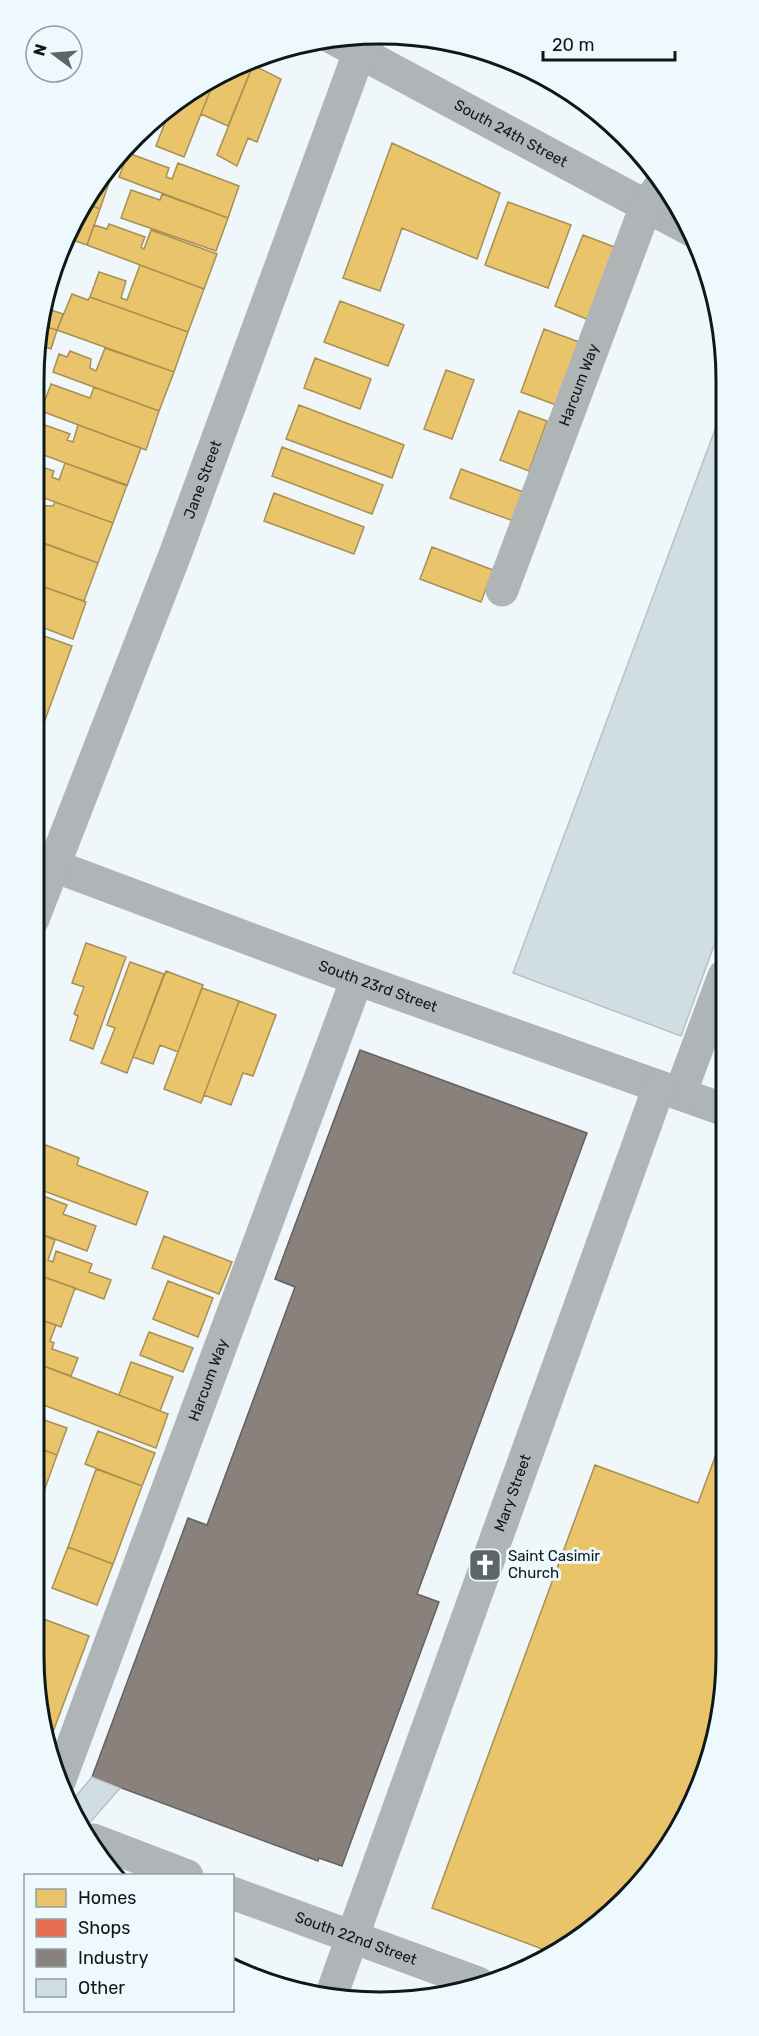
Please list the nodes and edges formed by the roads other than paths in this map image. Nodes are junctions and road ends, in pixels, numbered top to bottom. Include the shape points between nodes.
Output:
1 (364, 46) edge
2 (654, 195) edge
3 (668, 208) edge
4 (502, 590) dead end
5 (44, 859) edge
6 (44, 861) edge
7 (357, 979) junction
8 (716, 993) edge
9 (670, 1090) junction
10 (716, 1107) edge
11 (63, 1771) edge
12 (100, 1842) edge
13 (184, 1874) edge
14 (234, 1894) edge
15 (353, 1938) junction
16 (470, 1980) edge
17 (334, 1990) edge

1 - 2 street, South 24th Street
1 - 5 street, Jane Street via 176,552
2 - 3 street, South 24th Street
2 - 4 street, Harcum Way
6 - 7 street, South 23rd Street
7 - 9 street, South 23rd Street
7 - 11 street, Harcum Way
8 - 9 street, Mary Street
9 - 10 street, South 23rd Street
9 - 15 street, Mary Street
12 - 13 street
14 - 15 street, South 22nd Street
15 - 16 street, South 22nd Street
15 - 17 street, Mary Street

